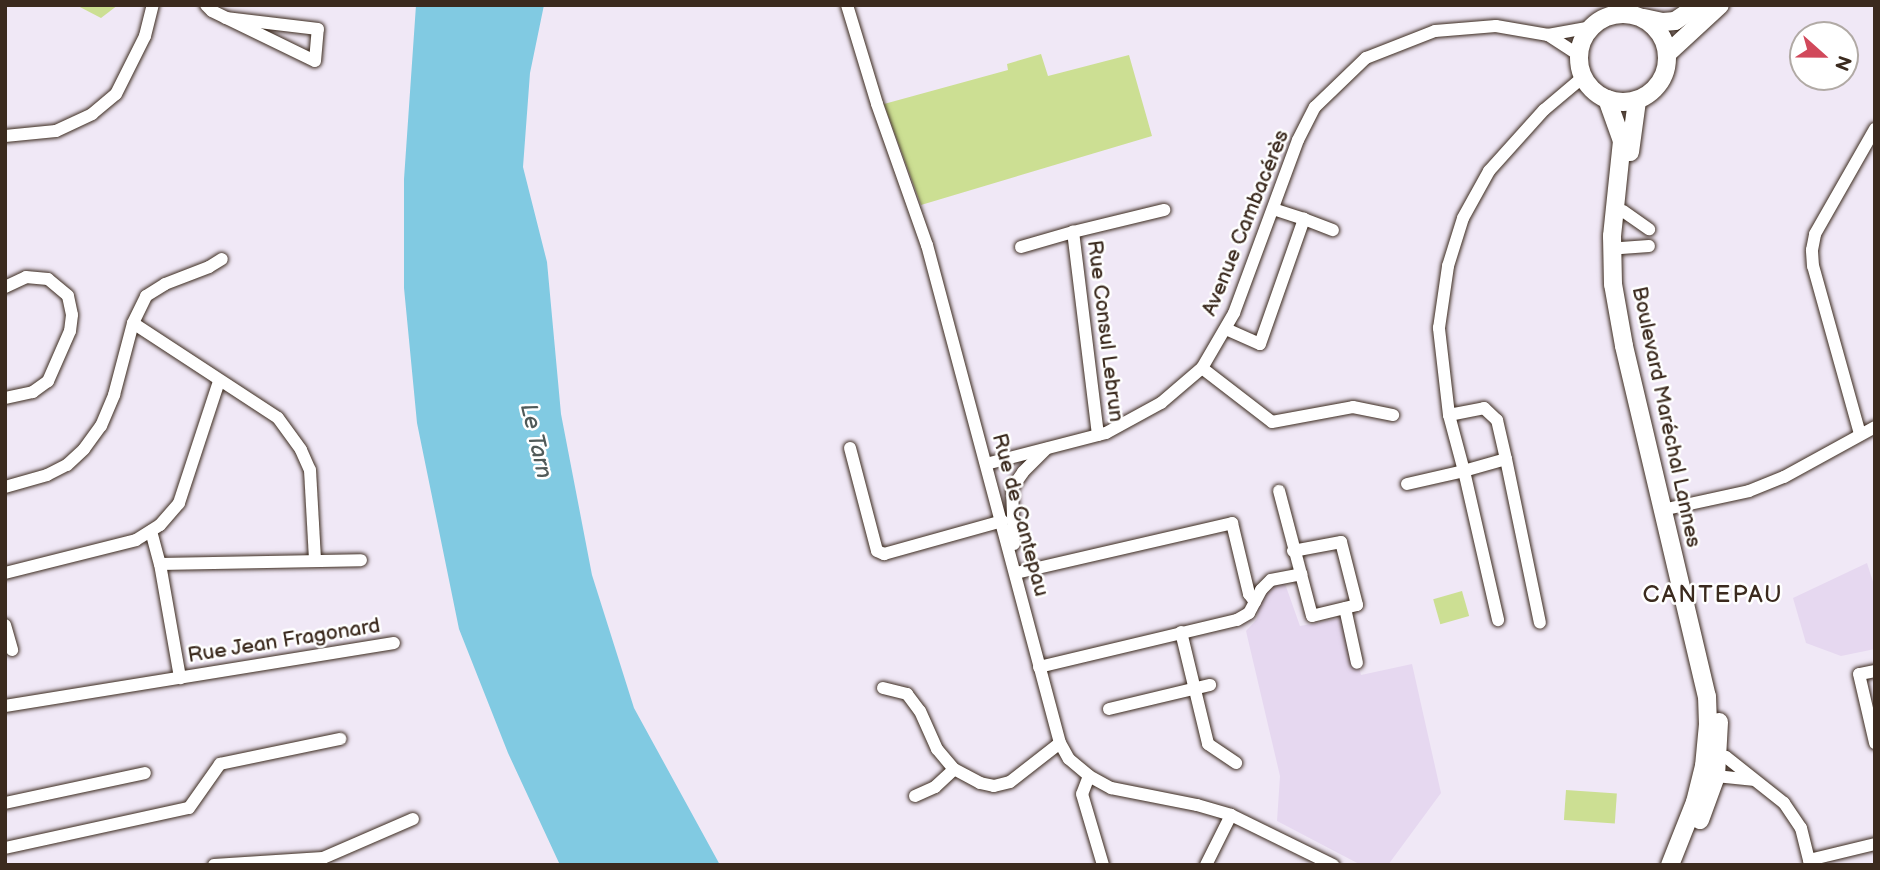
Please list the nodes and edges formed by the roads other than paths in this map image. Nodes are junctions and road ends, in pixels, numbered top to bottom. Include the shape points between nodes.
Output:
1 (153, 5) edge
2 (206, 5) edge
3 (847, 5) edge
4 (1699, 5) edge
5 (1720, 5) edge
6 (1637, 16) junction
7 (226, 18) junction
8 (1592, 27) junction
9 (1548, 35) junction
10 (1667, 54) junction
11 (1579, 55) junction
12 (1583, 78) junction
13 (1607, 99) junction
14 (1637, 100) junction
15 (1875, 129) edge
16 (5, 136) edge
17 (1274, 209) junction
18 (1164, 210) dead end
19 (1623, 211) junction
20 (1304, 219) junction
21 (1649, 229) dead end
22 (1333, 230) dead end
23 (1073, 232) junction
24 (1649, 246) dead end
25 (1021, 247) dead end
26 (1621, 248) junction
27 (222, 259) dead end
28 (5, 288) edge
29 (133, 323) junction
30 (1226, 329) junction
31 (1202, 368) junction
32 (219, 381) junction
33 (5, 398) edge
34 (1393, 415) dead end
35 (1449, 415) junction
36 (1875, 427) edge
37 (1860, 434) junction
38 (1098, 435) junction
39 (850, 448) dead end
40 (1046, 449) junction
41 (1506, 459) junction
42 (986, 464) junction
43 (1464, 471) junction
44 (1407, 484) dead end
45 (5, 487) edge
46 (1279, 491) dead end
47 (1667, 508) junction
48 (1002, 521) junction
49 (151, 531) junction
50 (1293, 551) junction
51 (315, 559) junction
52 (361, 560) dead end
53 (160, 564) junction
54 (5, 573) edge
55 (1016, 573) junction
56 (1300, 575) junction
57 (1255, 602) junction
58 (1345, 608) junction
59 (1498, 621) dead end
60 (1540, 623) dead end
61 (5, 625) edge
62 (1181, 632) junction
63 (394, 643) dead end
64 (12, 650) dead end
65 (1357, 663) dead end
66 (1039, 667) junction
67 (1875, 671) edge
68 (180, 678) junction
69 (1210, 685) dead end
70 (883, 688) dead end
71 (1195, 688) junction
72 (1707, 696) junction
73 (5, 706) edge
74 (1109, 709) dead end
75 (340, 739) dead end
76 (1060, 743) junction
77 (1875, 743) edge
78 (1236, 763) dead end
79 (1715, 765) junction
80 (954, 769) junction
81 (145, 773) dead end
82 (1089, 776) junction
83 (1753, 780) junction
84 (915, 796) dead end
85 (1695, 802) junction
86 (5, 803) edge
87 (1231, 816) junction
88 (413, 819) dead end
89 (1875, 844) edge
90 (5, 848) edge
91 (323, 862) edge
92 (1809, 862) edge
93 (214, 865) edge
94 (1103, 865) edge
95 (1206, 865) edge
96 (1333, 865) edge
97 (1670, 865) edge
98 (1680, 865) edge

1 - 16 street via 145,36 116,94 92,114 56,131
2 - 7 street
3 - 42 street, Rue de Cantepau via 927,245
4 - 6 main road via 1675,20
5 - 10 main road
6 - 8 main road via 1613,15
6 - 10 main road via 1658,30
7 - 7 street via 248,29 315,61 318,29
8 - 9 street, Avenue Cambacérès
8 - 11 main road
9 - 11 street, Avenue Cambacérès
9 - 17 street, Avenue Cambacérès via 1496,26 1435,31 1366,58 1315,107
10 - 14 main road via 1660,83
11 - 12 main road
12 - 13 main road, Boulevard Maréchal Lannes
12 - 35 street via 1516,138 1489,170 1463,218 1448,265 1439,328
13 - 14 main road
13 - 47 main road, Boulevard Maréchal Lannes via 1622,141 1612,236 1614,284
14 - 19 main road, Boulevard Maréchal Lannes
15 - 37 street via 1815,234 1812,250
17 - 20 street
17 - 30 street, Avenue Cambacérès
18 - 23 street, Rue Consul Lebrun
19 - 21 street
19 - 26 main road, Boulevard Maréchal Lannes
20 - 22 street
20 - 30 street via 1260,344
23 - 25 street, Rue Consul Lebrun
23 - 38 street, Rue Consul Lebrun
24 - 26 street
26 - 47 main road, Boulevard Maréchal Lannes via 1629,317
27 - 29 street via 146,296
28 - 33 street via 26,277 48,279 68,296 72,315 70,331 48,381 33,392
29 - 32 street
29 - 45 street via 114,395 101,426 84,449 47,475
30 - 31 street, Avenue Cambacérès
31 - 34 street via 1272,422 1353,407
31 - 38 street, Avenue Cambacérès via 1161,403
32 - 49 street via 178,503
32 - 51 street via 278,418 301,450 310,470
35 - 41 street via 1484,408 1497,420
35 - 43 street
36 - 37 street
37 - 47 street via 1784,477 1749,491
38 - 40 street, Avenue Cambacérès
39 - 48 street via 877,551 884,554
40 - 42 street, Avenue Cambacérès
40 - 55 street via 1012,488
41 - 43 street
41 - 60 street
42 - 48 street, Rue de Cantepau
43 - 44 street
43 - 59 street
46 - 50 street
47 - 72 main road, Boulevard Maréchal Lannes
47 - 79 main road, Boulevard Maréchal Lannes via 1717,692
48 - 55 street, Rue de Cantepau
49 - 53 street, Rue Jean Fragonard
49 - 54 street via 136,540
50 - 56 street
50 - 58 street via 1341,542 1357,605
51 - 52 street
51 - 53 street
53 - 68 street, Rue Jean Fragonard
55 - 57 street via 1130,551 1232,523 1249,594
55 - 66 street, Rue de Cantepau
56 - 57 street via 1271,580
56 - 58 street via 1312,616
57 - 62 street via 1249,613 1237,620
58 - 65 street
61 - 64 street
62 - 66 street
62 - 71 street
63 - 68 street, Rue Jean Fragonard
66 - 76 street, Rue de Cantepau
67 - 77 street via 1859,674
68 - 73 street, Rue Jean Fragonard
69 - 71 street
70 - 80 street via 907,694 937,749
71 - 74 street
71 - 78 street via 1208,744
72 - 79 street via 1714,724
72 - 85 main road, Boulevard Maréchal Lannes via 1707,746
75 - 90 street via 220,764 189,808
76 - 80 street via 1023,774 994,786
76 - 82 street, Rue de Cantepau
79 - 83 street
79 - 83 street
79 - 85 street
79 - 98 main road, Boulevard Maréchal Lannes
80 - 84 street
81 - 86 street
82 - 87 street, Rue de Cantepau via 1111,788
82 - 94 street via 1082,794
83 - 92 street via 1768,788 1792,813 1801,828
85 - 97 main road, Boulevard Maréchal Lannes
87 - 95 street
87 - 96 street, Rue de Cantepau
88 - 91 street
89 - 92 street
91 - 93 street

